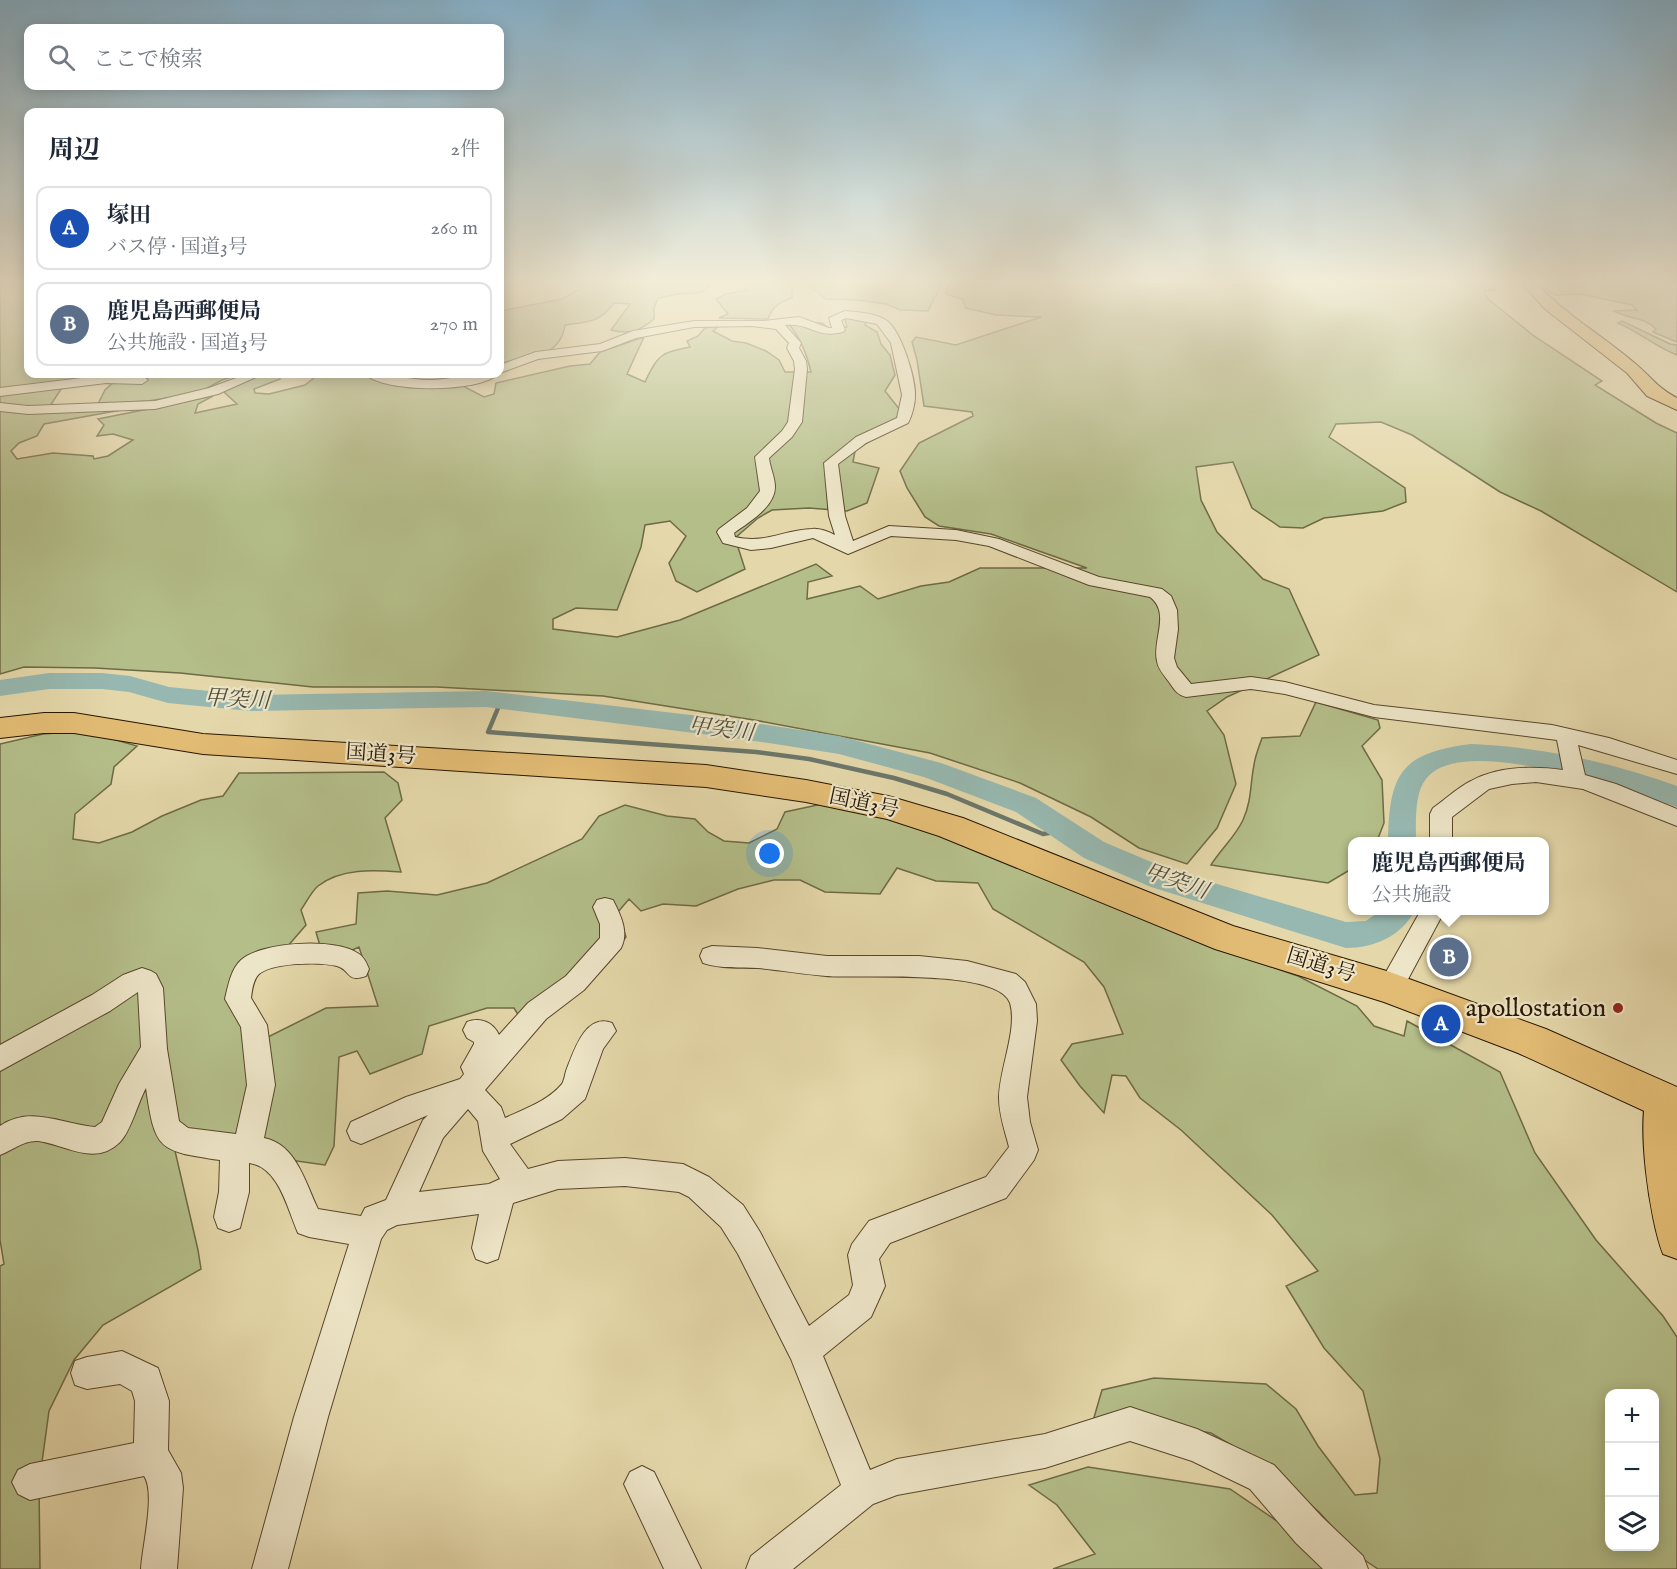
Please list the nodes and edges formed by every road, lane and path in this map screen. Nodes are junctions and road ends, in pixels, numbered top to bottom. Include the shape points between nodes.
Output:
1 (533, 357) edge
2 (798, 357) edge
3 (900, 357) edge
4 (1616, 357) edge
5 (504, 368) edge
6 (246, 378) edge
7 (378, 378) edge
8 (480, 378) edge
9 (142, 380) dead end
10 (0, 392) edge
11 (1677, 405) edge
12 (0, 407) edge
13 (848, 549) junction
14 (0, 728) edge
15 (1566, 735) junction
16 (1677, 767) edge
17 (1575, 779) junction
18 (1677, 818) edge
19 (1441, 837) edge
20 (605, 908) dead end
21 (1430, 915) edge
22 (712, 956) dead end
23 (357, 969) dead end
24 (1390, 988) junction
25 (476, 1030) dead end
26 (603, 1031) dead end
27 (154, 1049) junction
28 (0, 1059) edge
29 (462, 1092) junction
30 (1669, 1103) edge
31 (361, 1131) dead end
32 (494, 1137) junction
33 (0, 1142) edge
34 (241, 1149) junction
35 (512, 1188) junction
36 (396, 1209) junction
37 (229, 1217) dead end
38 (368, 1232) junction
39 (1677, 1240) edge
40 (487, 1248) dead end
41 (804, 1350) junction
42 (87, 1373) dead end
43 (151, 1457) junction
44 (30, 1482) dead end
45 (642, 1484) dead end
46 (861, 1491) junction
47 (159, 1569) edge
48 (270, 1569) edge
49 (683, 1569) edge
50 (764, 1569) edge
51 (1350, 1569) edge

1 - 5 street
2 - 13 street via 801,369 796,419 788,433 762,457 768,485 764,498 725,532 729,540 752,545 813,533
3 - 13 street via 909,395 903,420 861,440 831,463 837,516
4 - 11 main road via 1653,392
6 - 12 street via 155,405 28,410
7 - 8 street via 401,383 467,382
9 - 10 street via 106,379
13 - 15 street via 889,531 956,535 993,542 1095,581 1156,593 1165,600 1168,610 1168,668 1186,691 1251,683 1374,711
14 - 24 highway, 国道3号 via 74,723 203,744 617,769 706,776 806,791 919,816 1185,923
15 - 16 street
15 - 17 street
17 - 18 street via 1629,796
17 - 19 street via 1538,774 1485,782 1441,814
20 - 29 street via 612,924 612,941 575,983 537,1011
21 - 24 street
22 - 41 street via 826,966 919,966 967,971 1007,981 1023,1004 1013,1096 1024,1150 996,1188 880,1232 863,1255 869,1286 860,1306
23 - 34 street via 350,960 333,954 263,959 249,967 238,999 254,1025 261,1085
24 - 30 highway, 国道3号 via 1532,1041
25 - 29 street via 486,1035 489,1043 486,1054 464,1079
26 - 32 street via 593,1041 575,1090 552,1110
27 - 28 street via 150,988 142,978
27 - 33 street via 112,1131 99,1140 75,1139 37,1128 16,1131
27 - 34 street via 166,1128 182,1140
29 - 31 street via 417,1106
29 - 32 street via 478,1101 491,1116
29 - 36 street via 433,1129
30 - 39 main road via 1662,1141
32 - 35 street
34 - 37 street
34 - 38 street via 267,1152 282,1164 309,1222
35 - 36 street via 490,1198
35 - 40 street via 491,1223
35 - 41 street via 558,1175 625,1172 683,1178 732,1216
36 - 38 street via 376,1219
38 - 48 street via 310,1417
41 - 46 street
42 - 43 street via 122,1367 146,1380 152,1401
43 - 44 street
43 - 47 street via 164,1474 166,1519
45 - 49 street
46 - 50 street
46 - 51 street via 897,1477 1045,1451 1130,1424 1197,1446 1262,1477

